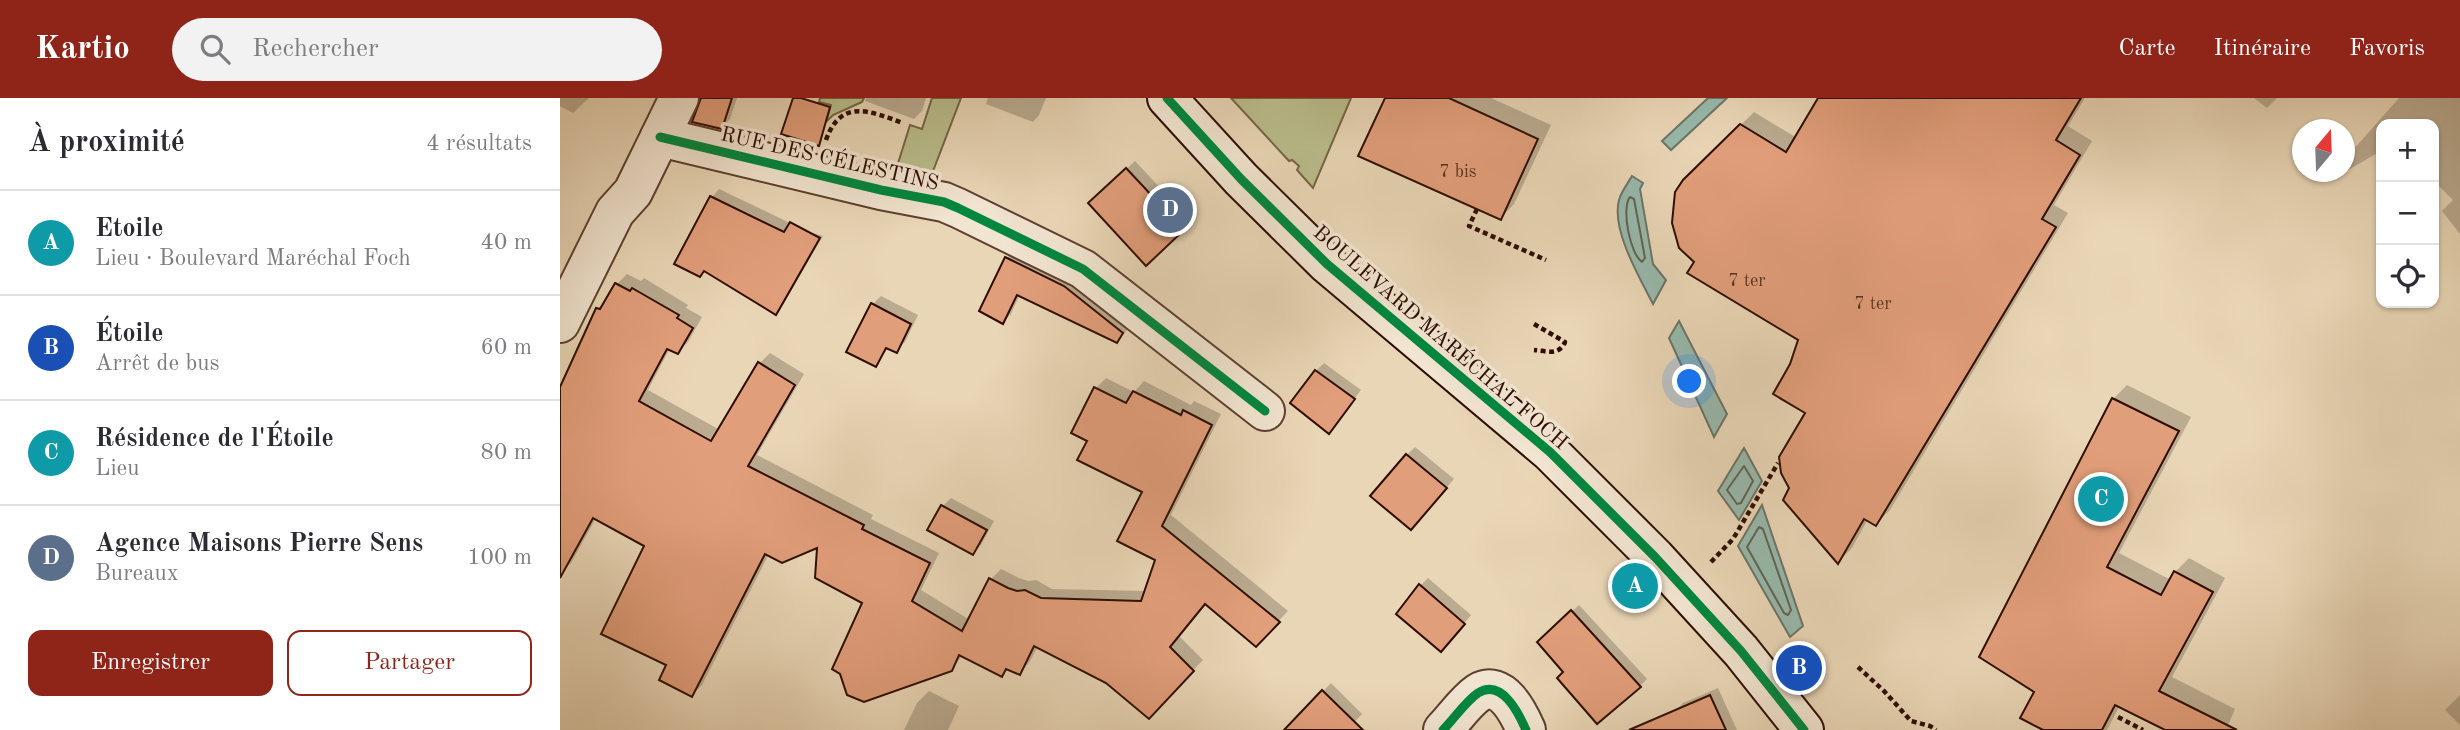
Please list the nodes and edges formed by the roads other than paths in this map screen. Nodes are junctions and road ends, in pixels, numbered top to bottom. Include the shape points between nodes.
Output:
1 (679, 98) edge
2 (1167, 98) edge
3 (660, 137) junction
4 (560, 323) edge
5 (1265, 411) dead end
6 (1443, 730) edge
7 (1526, 730) edge
8 (1803, 730) edge

1 - 3 street
2 - 8 street, BOULEVARD MARÉCHAL FOCH via 1327,264 1550,452 1733,642
3 - 4 street via 634,192 615,212
3 - 5 street, RUE DES CÉLESTINS via 951,205 1083,269
6 - 7 street via 1486,690 1503,695

